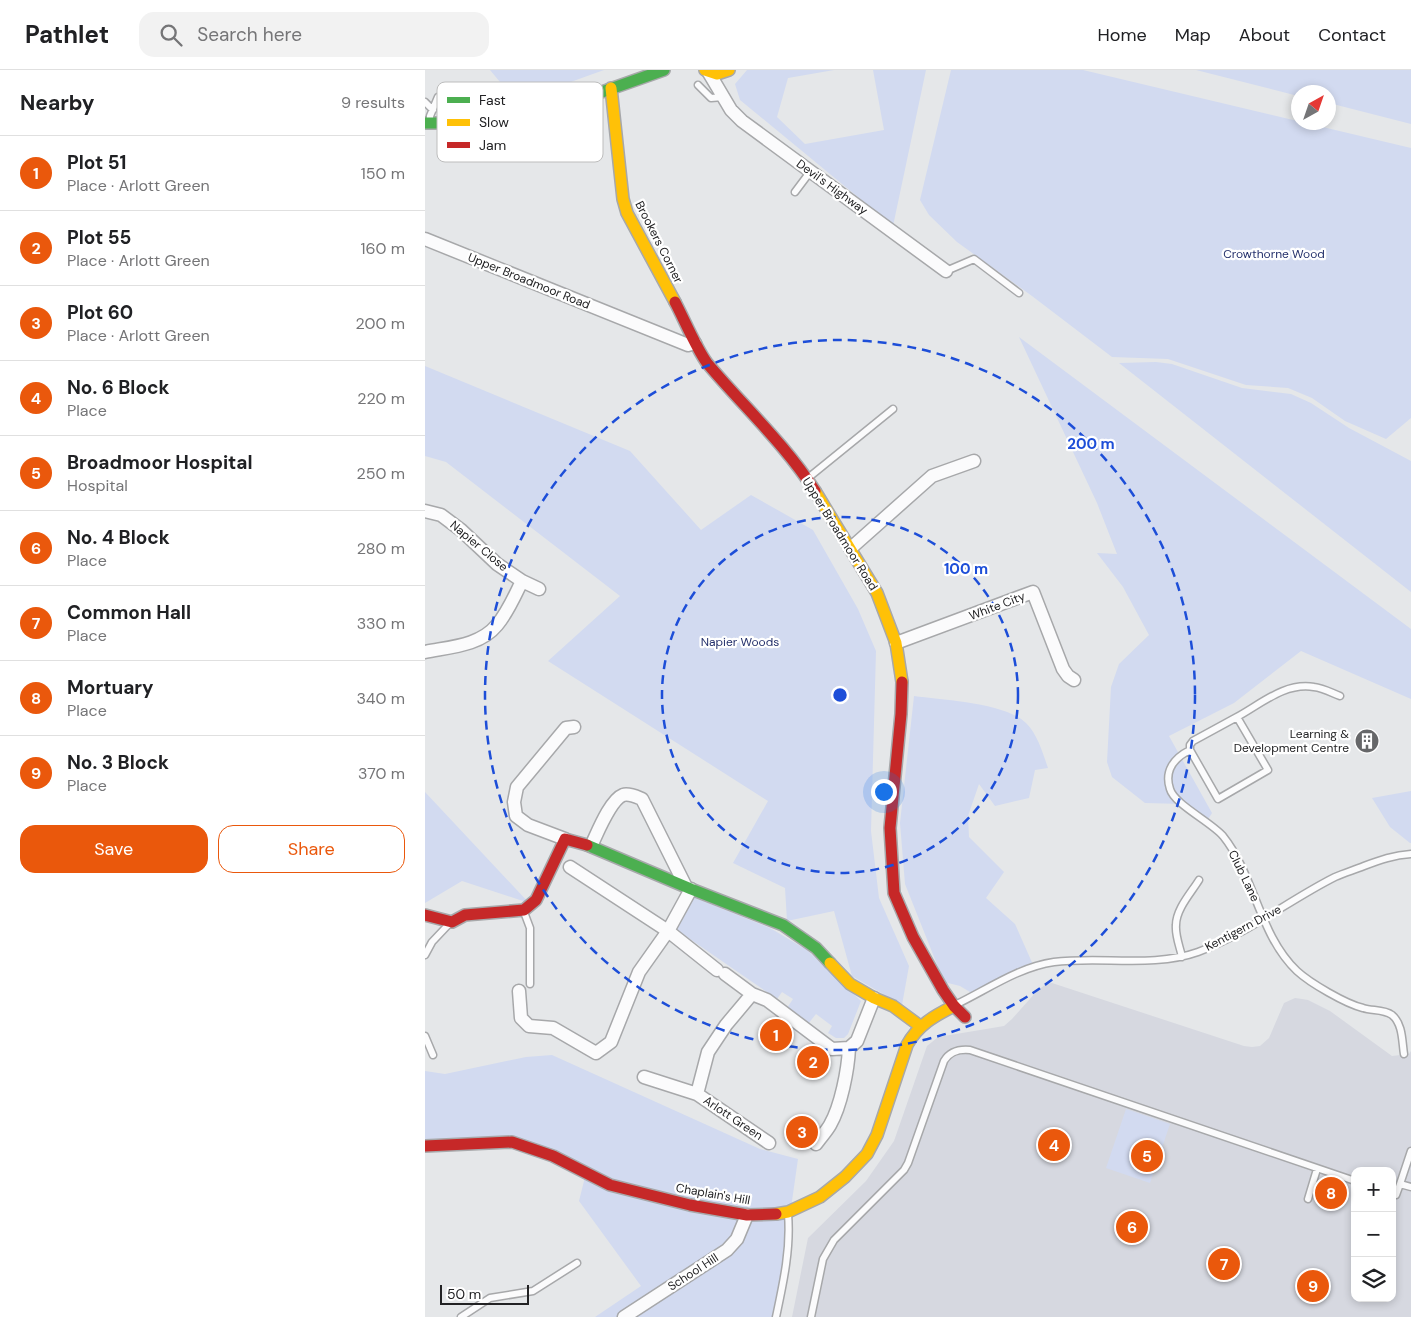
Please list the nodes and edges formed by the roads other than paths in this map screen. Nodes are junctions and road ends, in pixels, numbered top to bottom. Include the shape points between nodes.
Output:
1 (662, 70) edge
2 (707, 71) edge
3 (727, 71) edge
4 (698, 85) dead end
5 (611, 88) junction
6 (603, 91) edge
7 (723, 98) junction
8 (437, 101) edge
9 (425, 102) edge
10 (433, 110) junction
11 (427, 124) edge
12 (810, 172) junction
13 (795, 192) dead end
14 (425, 239) edge
15 (946, 271) joint
16 (1019, 293) dead end
17 (695, 343) junction
18 (893, 409) dead end
19 (974, 461) dead end
20 (807, 478) junction
21 (425, 511) edge
22 (851, 548) junction
23 (523, 581) junction
24 (539, 590) dead end
25 (896, 643) junction
26 (425, 652) edge
27 (1074, 680) dead end
28 (1340, 696) dead end
29 (1237, 717) junction
30 (574, 727) dead end
31 (1190, 750) junction
32 (565, 839) junction
33 (591, 846) junction
34 (1411, 854) edge
35 (570, 868) dead end
36 (1199, 880) dead end
37 (688, 887) junction
38 (524, 910) junction
39 (425, 915) edge
40 (1264, 918) junction
41 (452, 922) junction
42 (668, 931) junction
43 (425, 955) edge
44 (1182, 956) junction
45 (525, 988) joint
46 (752, 994) junction
47 (874, 998) junction
48 (954, 1006) junction
49 (965, 1017) dead end
50 (920, 1026) junction
51 (425, 1036) edge
52 (849, 1048) junction
53 (1404, 1054) dead end
54 (433, 1055) dead end
55 (644, 1077) dead end
56 (697, 1094) junction
57 (769, 1143) dead end
58 (816, 1144) dead end
59 (425, 1146) edge
60 (1411, 1151) edge
61 (1317, 1169) junction
62 (1351, 1180) edge
63 (1400, 1184) junction
64 (1411, 1187) edge
65 (1396, 1196) edge
66 (1308, 1199) dead end
67 (788, 1212) junction
68 (747, 1215) junction
69 (577, 1263) dead end
70 (461, 1317) edge
71 (624, 1317) edge
72 (776, 1317) edge
73 (811, 1317) edge

1 - 5 street
2 - 3 street via 720,75
2 - 7 street, Devil's Highway
3 - 7 street
4 - 7 lane via 711,98
5 - 6 street
5 - 17 street, Brookers Corner via 627,213
7 - 12 street, Devil's Highway via 742,121
8 - 10 lane
9 - 10 lane
10 - 11 lane
12 - 13 lane
12 - 15 street, Devil's Highway
14 - 17 street, Upper Broadmoor Road via 688,345
15 - 16 lane via 974,259
17 - 20 street, Upper Broadmoor Road
18 - 20 lane
19 - 22 street via 932,476
20 - 22 street, Upper Broadmoor Road
21 - 23 street, Napier Close via 441,515 497,564
22 - 25 street, Upper Broadmoor Road via 877,593
23 - 24 street, Napier Close
23 - 26 street via 493,630 472,642
25 - 27 street, White City via 1033,592 1063,669
25 - 48 street, Upper Broadmoor Road via 903,681 890,828 894,893 913,937
28 - 29 lane via 1315,687 1293,687
29 - 31 lane via 1193,741
29 - 31 lane via 1268,770 1218,799
30 - 32 street via 566,728 517,787 514,802 517,816 528,825
31 - 40 lane, Club Lane via 1174,761 1169,769 1170,791 1175,799 1222,836 1252,886
32 - 33 street
32 - 38 street via 536,900
33 - 37 street
33 - 37 street via 613,803 623,795 642,799
34 - 40 lane, Kentigern Drive via 1394,855 1336,877
35 - 42 street
36 - 44 lane via 1177,918
37 - 42 street
37 - 47 street via 783,925 816,948 850,984
38 - 41 street via 465,915
38 - 45 lane via 530,928
39 - 41 street
40 - 44 lane, Kentigern Drive via 1236,934
40 - 53 lane, Club Lane via 1285,957 1313,984 1362,1008 1391,1015 1400,1029
41 - 43 lane via 431,942
42 - 45 street via 639,972 611,1042 596,1053 553,1028 529,1026 521,1018
42 - 46 street
44 - 48 lane, Kentigern Drive via 1034,967
46 - 52 street via 767,1000 832,1049
46 - 56 street, Arlott Green via 708,1052
47 - 50 street via 893,1006
47 - 52 street via 857,1041
48 - 49 street, Upper Broadmoor Road
48 - 50 street, Chaplain's Hill
50 - 67 street, Chaplain's Hill via 907,1045 877,1135 867,1154 820,1197
51 - 54 lane
52 - 58 street via 844,1088 831,1125
55 - 56 street, Arlott Green
56 - 57 street, Arlott Green
59 - 68 street, Chaplain's Hill via 511,1142 553,1156 610,1185 689,1205
60 - 63 lane
61 - 62 lane
61 - 66 lane
61 - 73 lane via 970,1050 954,1051 944,1061 904,1170 827,1250
63 - 64 lane
63 - 65 lane
67 - 68 street, Chaplain's Hill
67 - 72 lane via 783,1287
68 - 71 street, School Hill via 737,1239 727,1250
69 - 70 lane via 533,1291 490,1298

